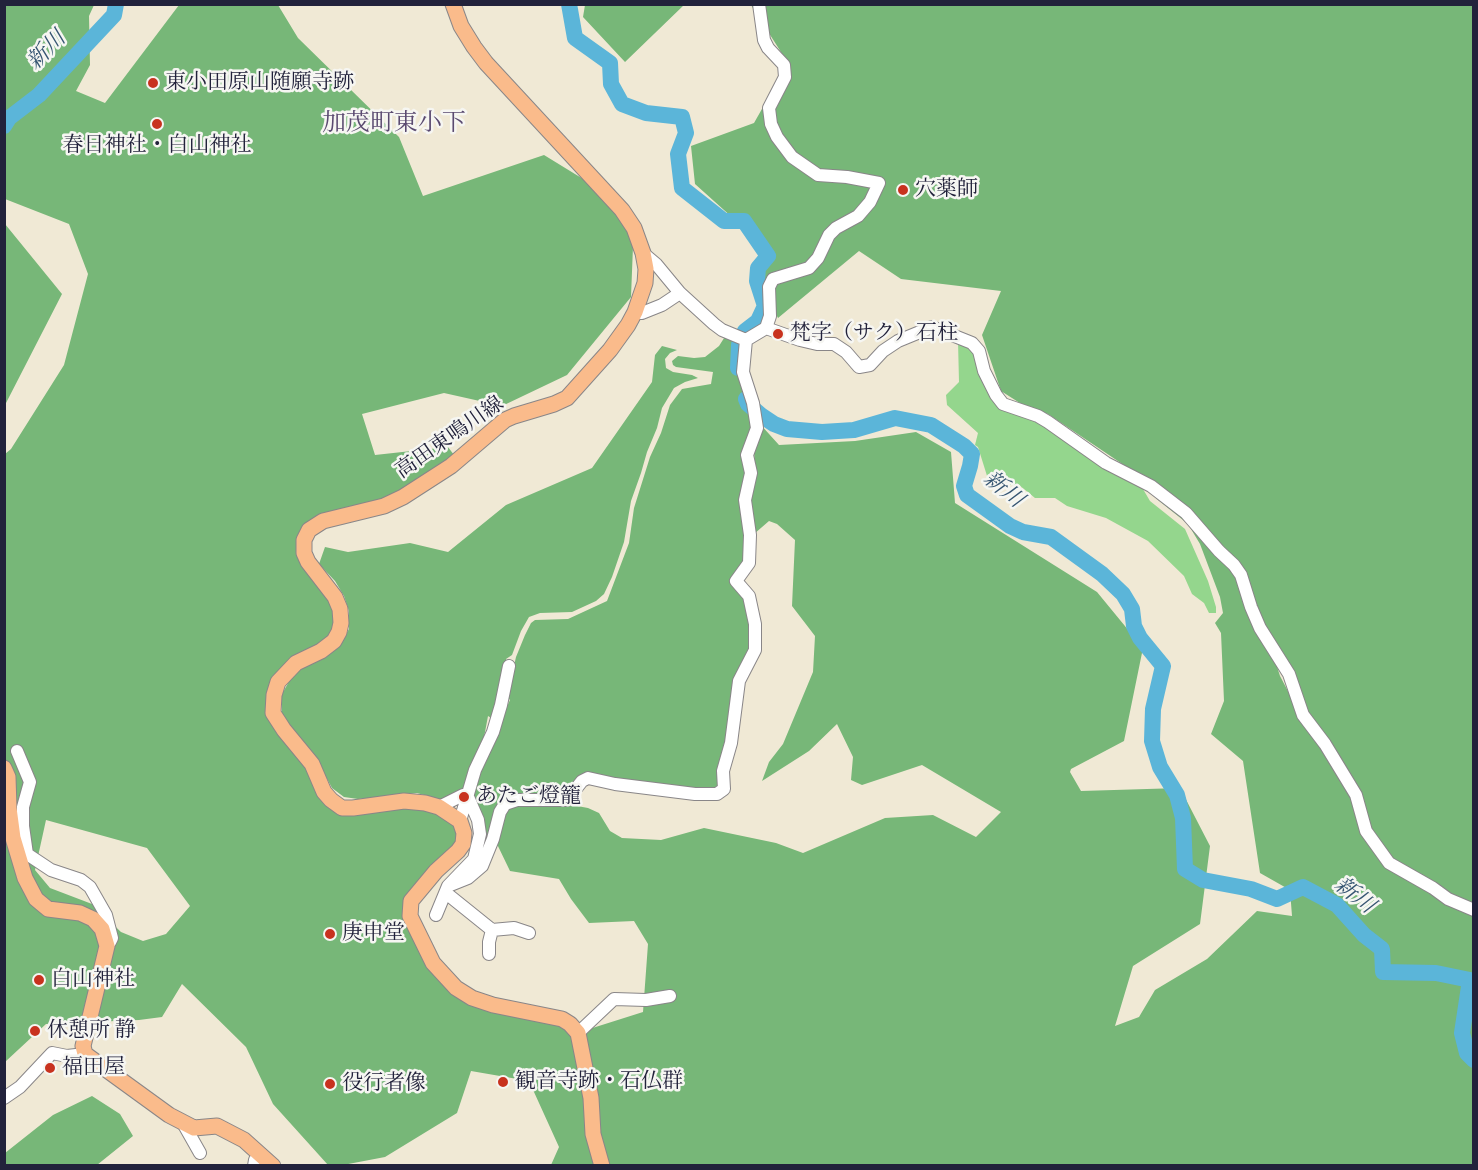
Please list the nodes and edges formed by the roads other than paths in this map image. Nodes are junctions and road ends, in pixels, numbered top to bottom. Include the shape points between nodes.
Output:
1 (453, 4) edge
2 (759, 4) edge
3 (643, 254) junction
4 (680, 293) junction
5 (635, 312) junction
6 (766, 328) junction
7 (746, 340) junction
8 (510, 666) dead end
9 (17, 751) dead end
10 (4, 768) edge
11 (468, 797) junction
12 (439, 807) junction
13 (460, 821) junction
14 (447, 890) junction
15 (1473, 910) edge
16 (436, 915) dead end
17 (492, 930) junction
18 (530, 933) dead end
19 (107, 946) junction
20 (489, 954) dead end
21 (670, 996) dead end
22 (578, 1033) junction
23 (85, 1054) junction
24 (4, 1098) edge
25 (183, 1123) junction
26 (200, 1153) dead end
27 (258, 1160) edge
28 (273, 1166) edge
29 (602, 1166) edge

1 - 3 main road, 高田東鳴川線 via 461,26 486,63 622,210 634,228
2 - 6 street via 764,40 784,65 784,77 769,108 777,137 792,157 818,175 879,183 858,216 829,235 809,268 773,279
3 - 4 street
3 - 5 main road, 高田東鳴川線 via 645,283
4 - 5 street via 662,305
4 - 7 street via 714,324
5 - 12 main road, 高田東鳴川線 via 610,350 567,398 505,420 452,466 403,497 384,506 323,521 309,530 304,540 308,562 334,597 342,623 334,641 296,663 278,682 273,713 312,764 324,792 342,808 404,801
6 - 7 street
6 - 15 street via 800,340 834,344 859,367 870,365 898,341 932,327 972,343 1003,404 1038,416 1088,452 1151,486 1186,513 1241,574 1260,628 1289,674 1303,715 1356,795 1366,831 1389,863
7 - 14 street via 743,372 757,428 747,455 752,473 745,500 749,563 736,581 749,597 755,624 754,650 739,681 723,771 724,789 717,794 695,794 588,778 567,800 517,800 505,804 482,866
8 - 11 street via 493,732 475,770
9 - 19 street via 30,782 23,807 27,854 51,870 90,887 106,915 112,938
10 - 19 main road via 9,777 13,838 36,899 48,909 80,913 93,919 102,929
11 - 12 street via 463,795
11 - 13 street
11 - 14 street via 478,820 479,846 474,859
12 - 13 main road, 高田東鳴川線
13 - 22 main road via 464,833 458,851 411,901 410,916 433,963 456,988 472,998 562,1019
14 - 16 street
14 - 17 street
17 - 18 street via 514,928
17 - 20 street
19 - 23 main road
21 - 22 street via 614,999
22 - 29 main road via 591,1098 593,1134
23 - 24 street via 52,1053
23 - 25 main road
25 - 26 street
25 - 27 main road via 194,1128 217,1126 244,1140
27 - 28 main road

